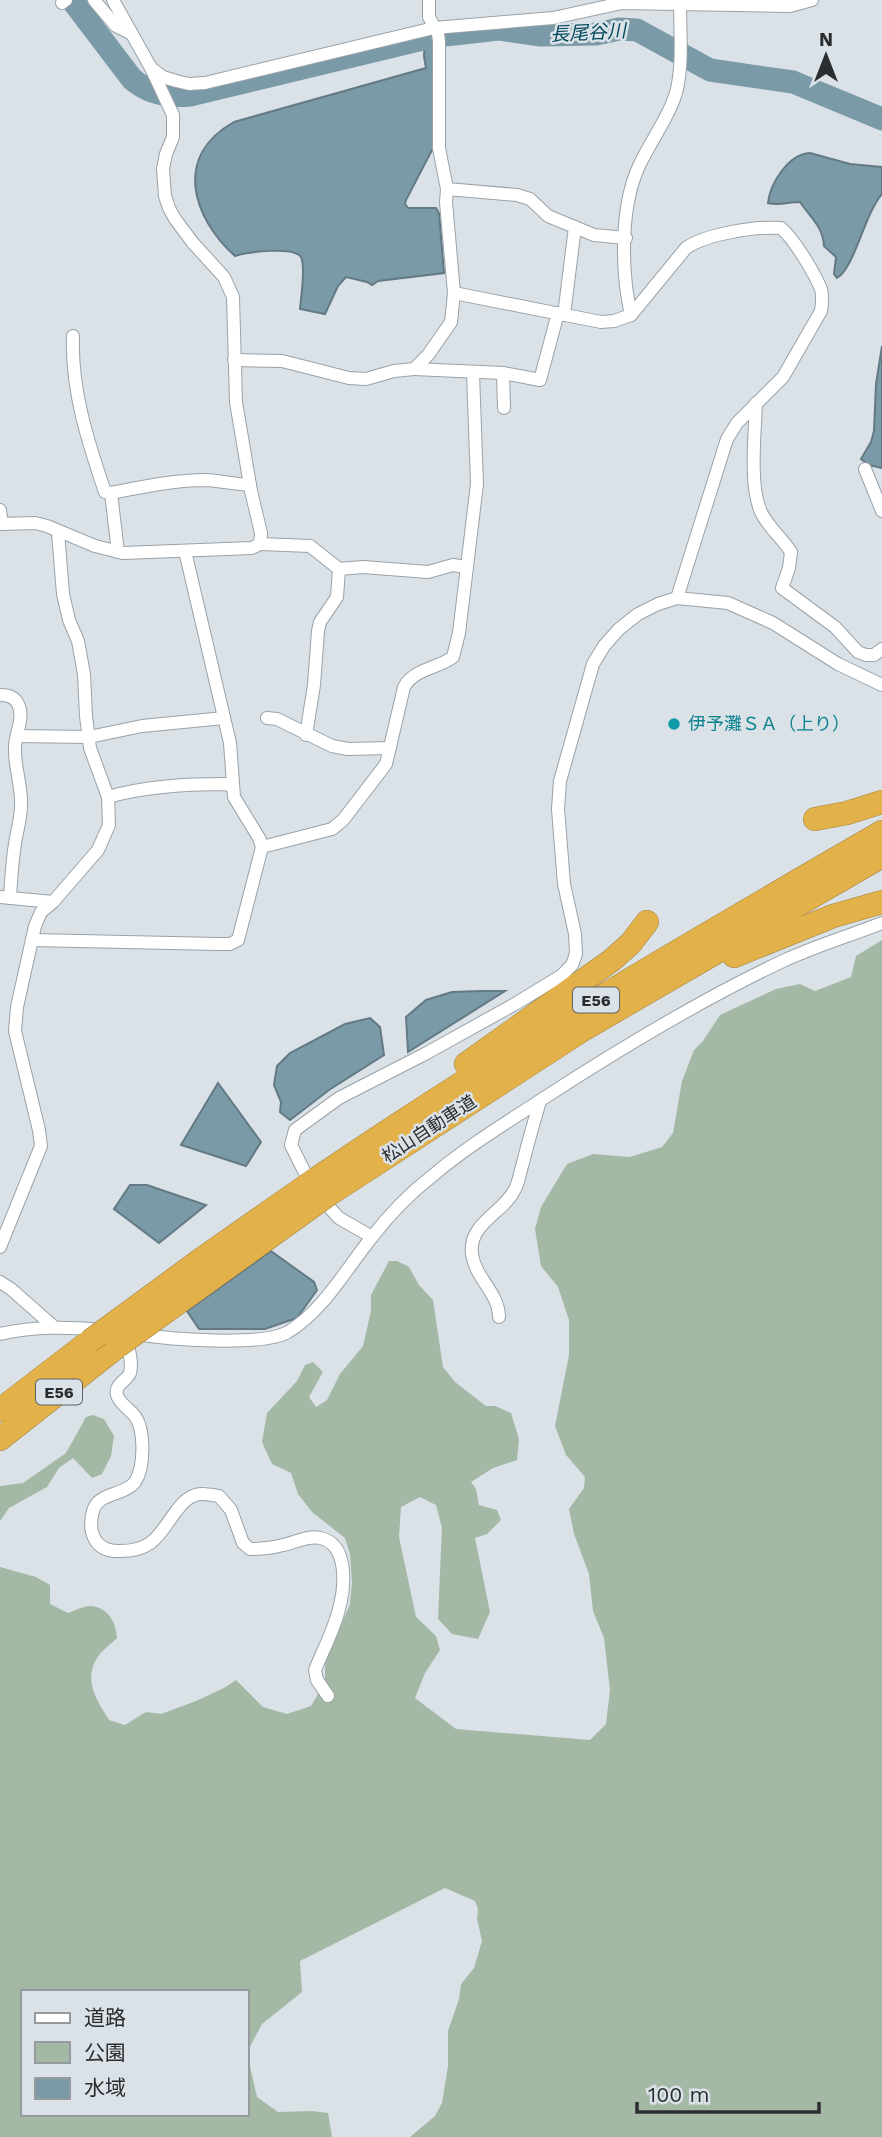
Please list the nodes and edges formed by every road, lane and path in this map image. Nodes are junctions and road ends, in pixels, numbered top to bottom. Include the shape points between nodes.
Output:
1 (94, 0) edge
2 (113, 0) edge
3 (429, 0) edge
4 (812, 0) edge
5 (622, 1) edge
6 (745, 2) edge
7 (680, 3) junction
8 (434, 28) junction
9 (132, 34) junction
10 (151, 68) junction
11 (447, 189) junction
12 (575, 227) junction
13 (626, 237) junction
14 (454, 293) junction
15 (561, 314) junction
16 (631, 315) junction
17 (72, 336) dead end
18 (234, 360) junction
19 (414, 369) junction
20 (473, 373) junction
21 (503, 373) junction
22 (756, 403) junction
23 (504, 408) dead end
24 (865, 469) dead end
25 (250, 485) junction
26 (111, 493) junction
27 (0, 510) edge
28 (882, 511) edge
29 (1, 524) edge
30 (58, 532) junction
31 (260, 544) junction
32 (185, 551) junction
33 (118, 552) junction
34 (466, 567) junction
35 (339, 569) junction
36 (677, 598) junction
37 (882, 649) edge
38 (882, 685) edge
39 (0, 695) edge
40 (224, 718) junction
41 (267, 719) dead end
42 (306, 734) junction
43 (17, 736) junction
44 (89, 737) junction
45 (390, 748) junction
46 (232, 787) junction
47 (108, 797) junction
48 (882, 802) edge
49 (815, 820) dead end
50 (882, 832) edge
51 (262, 847) junction
52 (882, 856) edge
53 (5, 898) edge
54 (53, 902) junction
55 (882, 902) edge
56 (647, 922) dead end
57 (882, 923) edge
58 (32, 940) junction
59 (485, 1092) junction
60 (540, 1101) junction
61 (322, 1187) junction
62 (372, 1237) junction
63 (0, 1247) edge
64 (0, 1282) edge
65 (499, 1317) dead end
66 (54, 1327) junction
67 (0, 1334) edge
68 (122, 1339) junction
69 (0, 1410) edge
70 (0, 1439) edge
71 (328, 1696) dead end

1 - 9 street via 116,26
2 - 9 street
3 - 8 street
4 - 6 street via 790,6
5 - 7 street
5 - 8 street via 553,18
6 - 7 street
7 - 13 street via 677,90 634,178
8 - 10 street via 205,83 189,85
8 - 11 street via 439,41 439,148
9 - 10 street
10 - 18 street via 173,116 163,169 165,196 175,219 230,287
11 - 12 street via 517,195
11 - 14 street
12 - 13 street via 594,235
12 - 15 street
13 - 16 street
14 - 15 street
14 - 19 street via 451,322
15 - 16 street via 601,323
15 - 21 street via 540,380
16 - 22 street via 694,243 780,228 793,240 820,288 821,311 783,377
17 - 26 street via 83,426 105,492
18 - 19 street via 282,361 366,379
18 - 25 street
19 - 20 street
20 - 21 street
20 - 34 street via 477,484
21 - 23 street
22 - 36 street via 727,439
22 - 37 street via 756,499 790,552 782,588 835,627 858,652 874,655
24 - 28 street
25 - 26 street via 169,482
25 - 31 street
26 - 33 street
27 - 29 street
29 - 30 street via 35,523
30 - 33 street
30 - 44 street via 63,594 84,674
31 - 32 street
31 - 35 street via 310,546
32 - 33 street
32 - 40 street
34 - 35 street via 453,565 428,572
34 - 45 street via 453,657 410,678
35 - 42 street via 337,597 320,622
36 - 38 street via 728,603 752,613
36 - 62 street via 638,614 619,629 593,664 583,694 560,780 558,808 564,884 575,934 572,965 514,1004 339,1098 295,1130 291,1145 314,1191 339,1218
39 - 43 street via 18,703
40 - 44 street via 142,726
40 - 46 street via 233,762
41 - 42 street via 277,719
42 - 45 street via 348,749
43 - 44 street
43 - 53 street via 22,805
44 - 47 street
45 - 51 street via 379,776 343,821 332,829
46 - 47 street via 168,786
46 - 51 street
47 - 54 street via 109,825 99,850
48 - 49 highway
50 - 61 highway, 松山自動車道 / E56 via 405,1118
51 - 58 street via 238,940 230,944
52 - 59 highway, 松山自動車道 / E56 via 584,1029
53 - 54 street
54 - 58 street via 41,912
55 - 59 highway via 833,916 726,959
56 - 61 highway via 612,960 429,1091
57 - 60 street via 785,960 709,998
58 - 63 street via 15,1031 41,1146
59 - 61 highway, 松山自動車道 / E56
60 - 62 street via 430,1177
60 - 65 street via 516,1189 479,1229 473,1242 476,1268 497,1302
61 - 68 highway, 松山自動車道 / E56, bridge
61 - 69 highway, 松山自動車道 / E56, bridge via 203,1258
62 - 68 street via 312,1313 285,1334 266,1339
64 - 66 street
66 - 67 street
66 - 68 street
68 - 70 highway, 松山自動車道 / E56
68 - 71 street via 131,1371 116,1394 140,1426 139,1472 127,1488 99,1500 93,1510 93,1535 109,1552 150,1546 181,1504 193,1495 206,1494 219,1496 231,1510 243,1543 250,1549 319,1537 337,1548 343,1582 340,1609 315,1670

